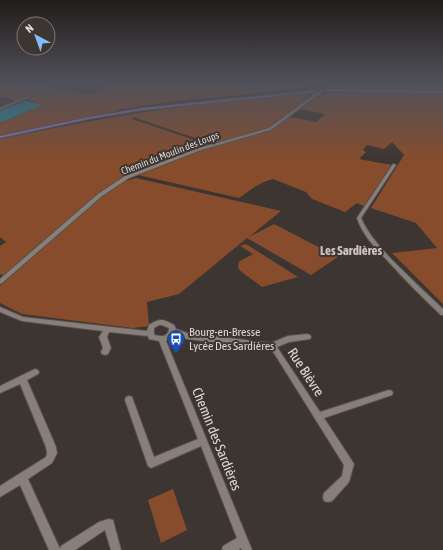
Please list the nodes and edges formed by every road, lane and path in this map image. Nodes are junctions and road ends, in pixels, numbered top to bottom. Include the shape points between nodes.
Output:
1 (139, 110) edge
2 (295, 110) edge
3 (0, 137) edge
4 (394, 165) dead end
5 (0, 282) edge
6 (0, 309) edge
7 (443, 313) edge
8 (107, 328) junction
9 (151, 330) junction
10 (173, 331) junction
11 (307, 337) dead end
12 (162, 339) junction
13 (272, 346) junction
14 (105, 352) dead end
15 (35, 372) dead end
16 (22, 379) junction
17 (0, 390) edge
18 (389, 393) dead end
19 (129, 400) dead end
20 (319, 416) junction
21 (202, 441) junction
22 (22, 478) junction
23 (0, 492) edge
24 (328, 497) dead end
25 (245, 546) edge
26 (55, 550) edge
27 (65, 550) edge
28 (116, 550) edge
29 (227, 550) edge

1 - 3 main road
2 - 5 street, Chemin du Moulin des Loups via 270,128 200,149 127,177 100,195
4 - 7 street via 359,222 369,238
6 - 8 street via 22,319
8 - 9 street
8 - 14 street via 104,337 107,348
9 - 10 street via 157,323 166,323
9 - 12 street via 154,338
10 - 12 street
10 - 13 street, Rue Bièvre via 187,336
11 - 13 street via 288,339
12 - 21 street, Chemin des Sardières
13 - 20 street, Rue Bièvre
15 - 16 street
16 - 17 street
16 - 22 street via 52,453 49,460
18 - 20 street
19 - 21 street via 151,463
20 - 24 street, Rue Bièvre via 349,464 346,479
21 - 25 street, Chemin des Sardières
22 - 23 street
22 - 26 street
25 - 29 street
27 - 28 street via 109,524

